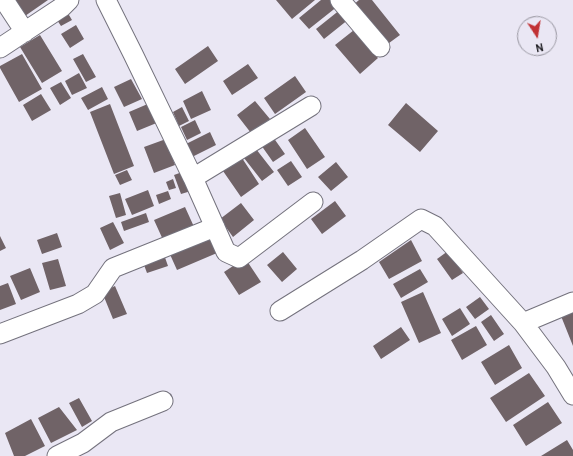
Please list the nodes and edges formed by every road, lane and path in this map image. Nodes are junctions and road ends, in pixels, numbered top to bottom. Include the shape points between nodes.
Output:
1 (4, 0) edge
2 (69, 0) edge
3 (106, 0) edge
4 (340, 0) edge
5 (25, 32) junction
6 (380, 47) dead end
7 (0, 48) edge
8 (311, 106) dead end
9 (193, 178) junction
10 (313, 202) dead end
11 (215, 227) junction
12 (573, 302) edge
13 (280, 311) dead end
14 (522, 322) junction
15 (0, 334) edge
16 (573, 395) edge
17 (164, 401) dead end
18 (57, 456) edge

1 - 5 street
2 - 5 street
3 - 9 street
4 - 6 street
5 - 7 street
8 - 9 street
9 - 11 street
10 - 11 street via 239,258 226,252
11 - 15 street via 114,268 95,294 78,304
12 - 14 street
13 - 14 street via 362,260 421,219 435,226
14 - 16 street via 556,366
17 - 18 street via 111,422 83,443

